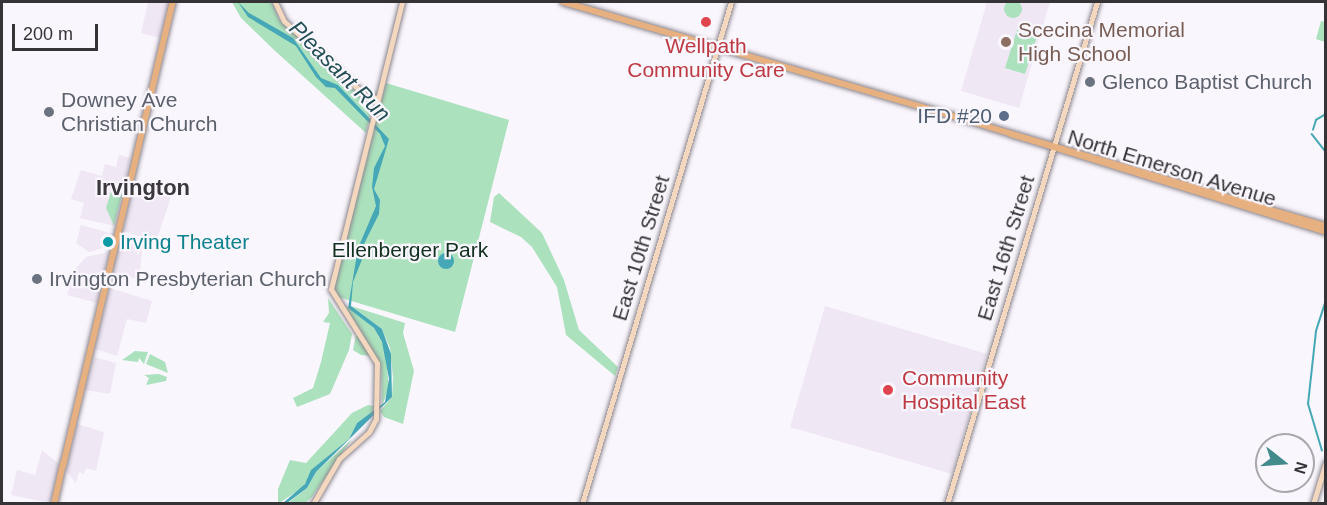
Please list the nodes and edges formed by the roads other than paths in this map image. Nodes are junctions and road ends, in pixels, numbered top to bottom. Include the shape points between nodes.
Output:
1 (173, 2) edge
2 (275, 2) edge
3 (402, 2) edge
4 (563, 2) edge
5 (731, 2) edge
6 (1097, 2) edge
7 (717, 47) junction
8 (378, 98) junction
9 (1053, 146) junction
10 (1326, 226) edge
11 (1326, 232) edge
12 (1326, 462) edge
13 (54, 504) edge
14 (313, 504) edge
15 (582, 504) edge
16 (947, 504) edge
17 (1313, 504) edge

1 - 13 main road
2 - 8 main road via 284,21 366,96
3 - 8 main road
4 - 7 main road, North Emerson Avenue
5 - 7 main road, East 10th Street
6 - 9 main road, East 16th Street
7 - 9 main road, North Emerson Avenue
7 - 15 main road, East 10th Street
8 - 14 main road via 334,277 333,298 374,358 376,419 369,432 331,470
9 - 10 main road, North Emerson Avenue
9 - 11 main road, North Emerson Avenue
9 - 16 main road, East 16th Street
12 - 17 main road

